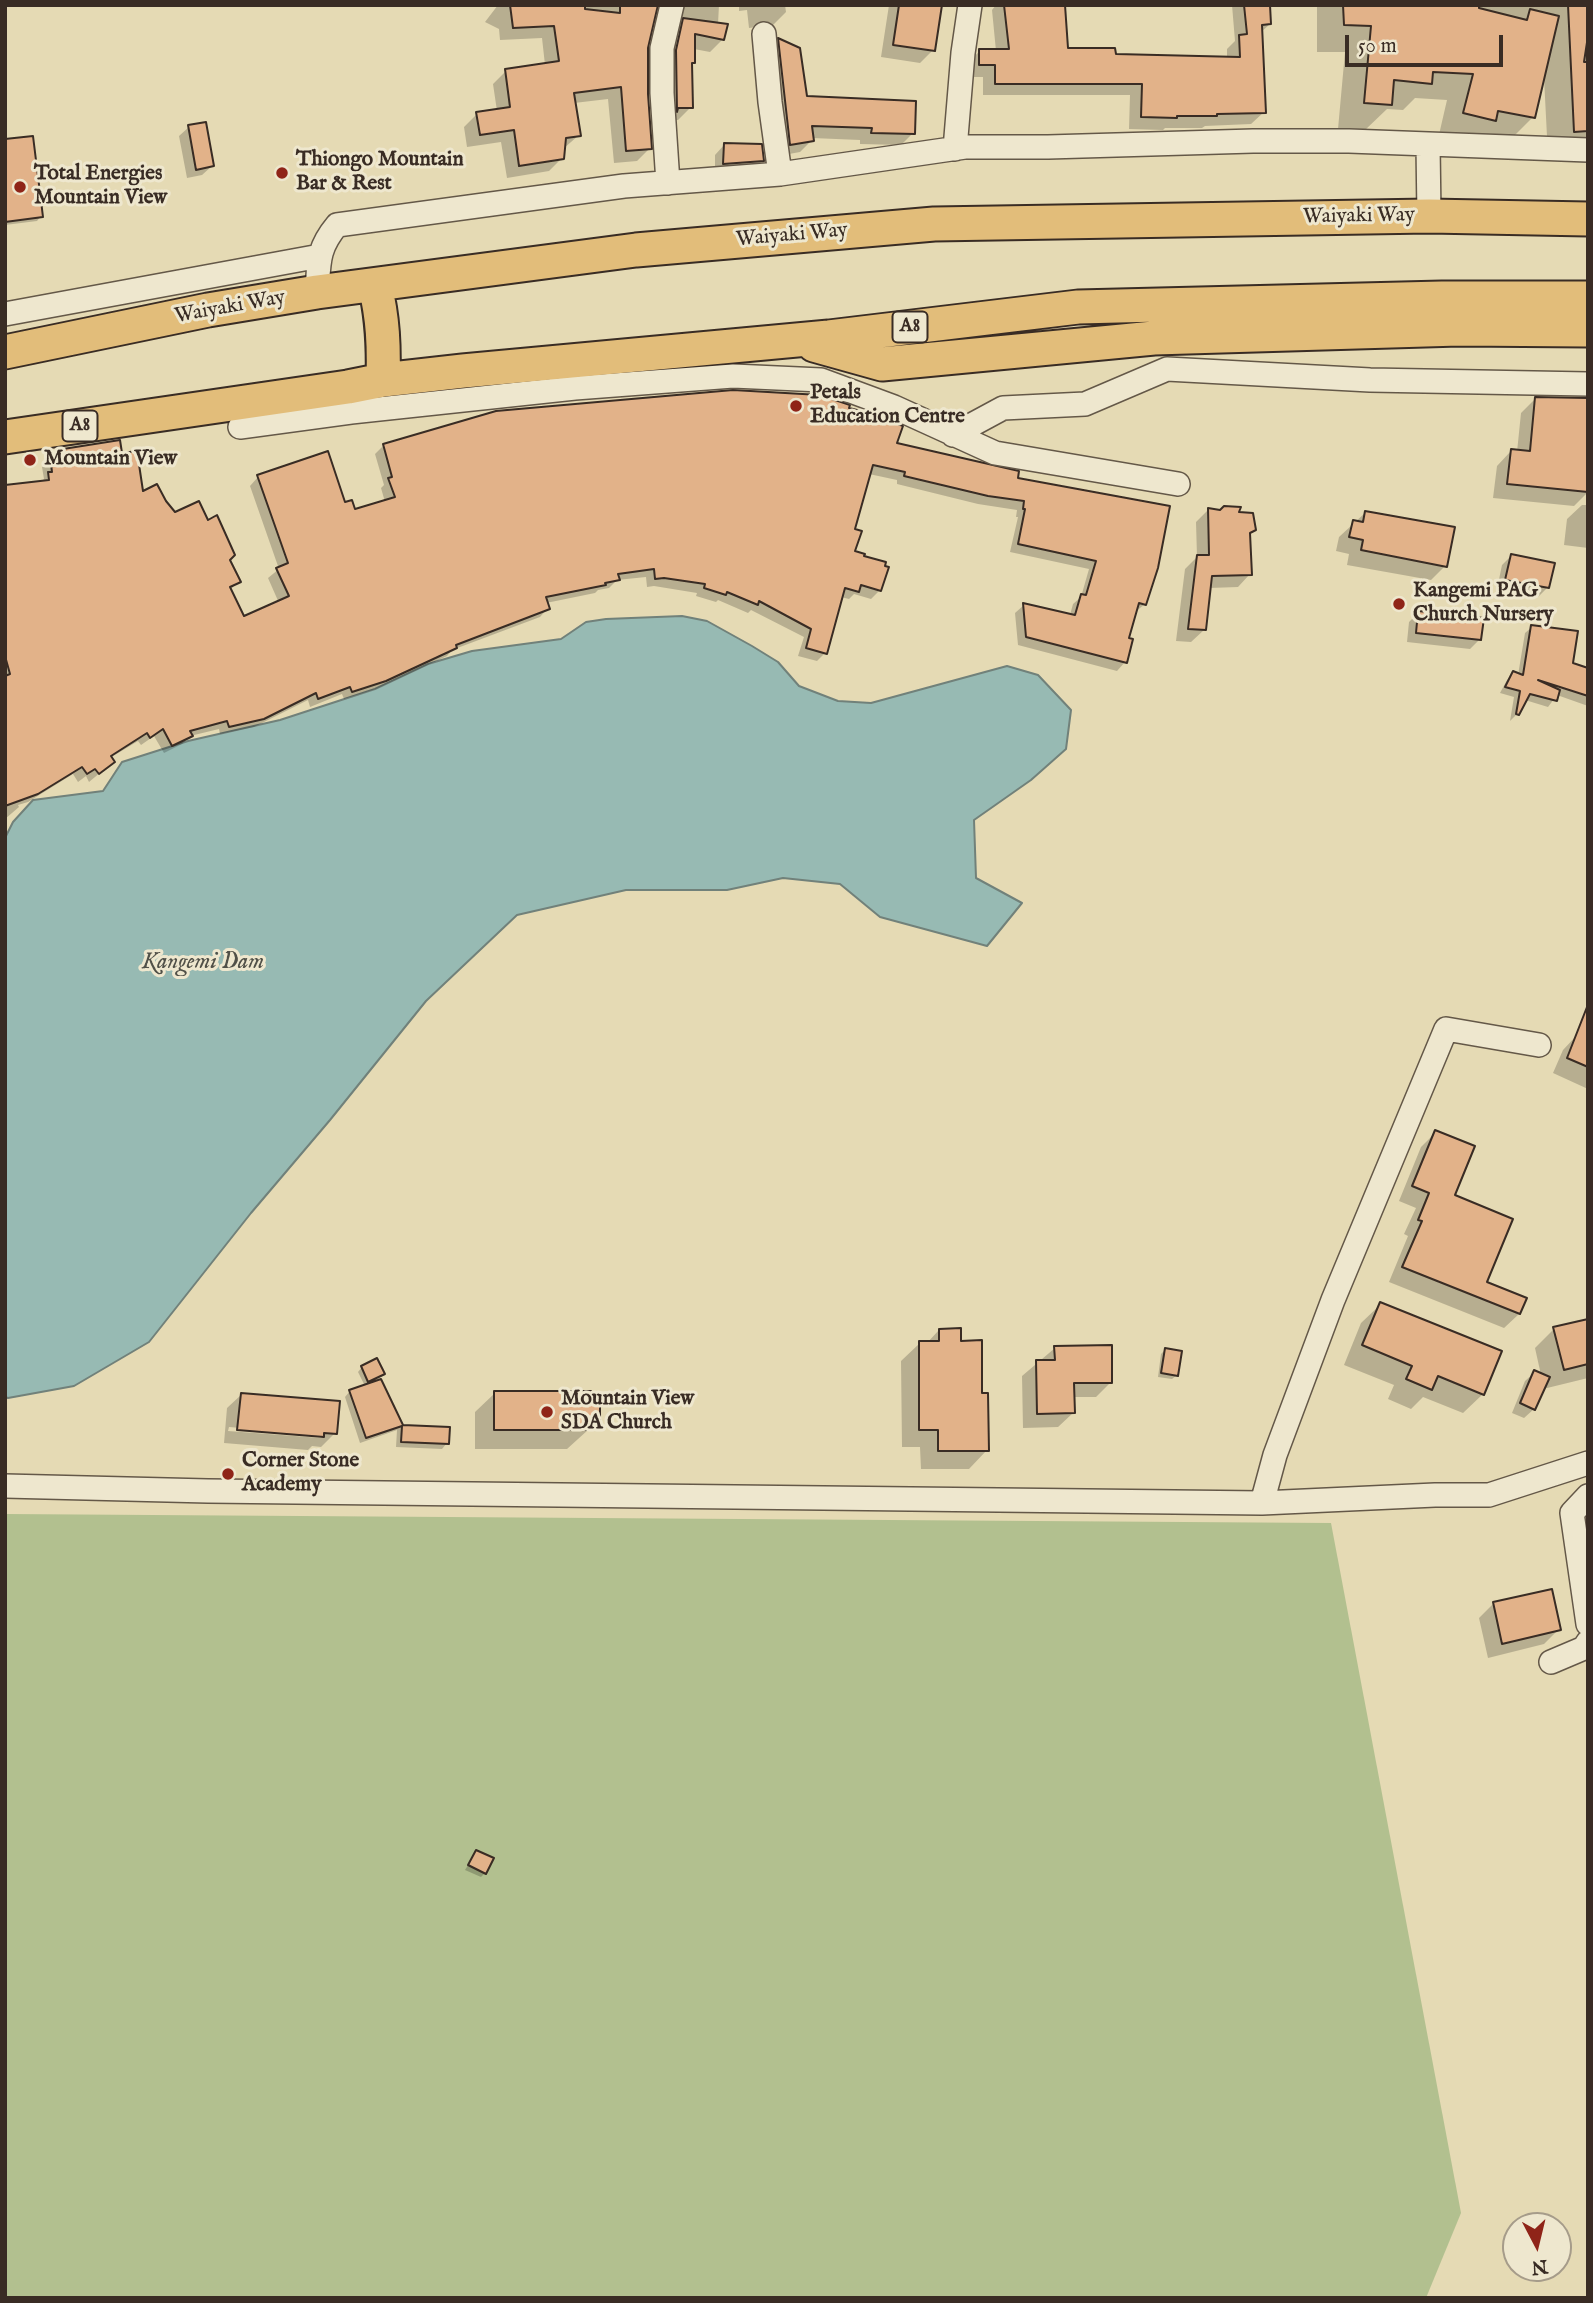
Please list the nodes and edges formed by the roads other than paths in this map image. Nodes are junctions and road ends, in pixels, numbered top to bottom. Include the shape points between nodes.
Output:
1 (672, 5) edge
2 (970, 5) edge
3 (764, 34) dead end
4 (1428, 145) junction
5 (955, 149) junction
6 (1588, 150) edge
7 (780, 173) junction
8 (668, 183) junction
9 (1429, 216) junction
10 (1588, 219) edge
11 (320, 256) junction
12 (375, 286) junction
13 (317, 292) junction
14 (1588, 298) edge
15 (5, 314) edge
16 (1588, 330) edge
17 (796, 340) junction
18 (5, 352) edge
19 (383, 380) junction
20 (1588, 384) edge
21 (240, 427) dead end
22 (953, 435) junction
23 (5, 437) edge
24 (1178, 484) dead end
25 (1539, 1045) dead end
26 (1588, 1463) edge
27 (5, 1486) edge
28 (1588, 1496) edge
29 (1262, 1503) junction
30 (1588, 1625) edge
31 (1588, 1642) edge
32 (1551, 1662) dead end

1 - 8 street via 662,48
2 - 5 street
3 - 7 street
4 - 5 street via 1253,141
4 - 6 street
4 - 9 street
5 - 7 street
7 - 8 street
8 - 11 street via 337,225 324,240
9 - 10 highway, Waiyaki Way
9 - 12 highway, Waiyaki Way via 934,224 636,250
11 - 13 street
11 - 15 street
12 - 13 highway, Waiyaki Way
12 - 19 highway via 384,336
13 - 18 highway, Waiyaki Way
14 - 17 highway, A8 via 1078,307
16 - 17 highway via 1153,338 882,364
17 - 19 highway, A8
19 - 23 highway, A8
20 - 22 street via 1370,380 1167,369 1085,404 1003,408
21 - 22 street via 575,388 733,376 821,380
22 - 24 street via 995,453
25 - 29 street via 1446,1029 1333,1300 1275,1455
26 - 29 street via 1489,1495
27 - 29 street
28 - 30 street via 1572,1513
31 - 32 street

